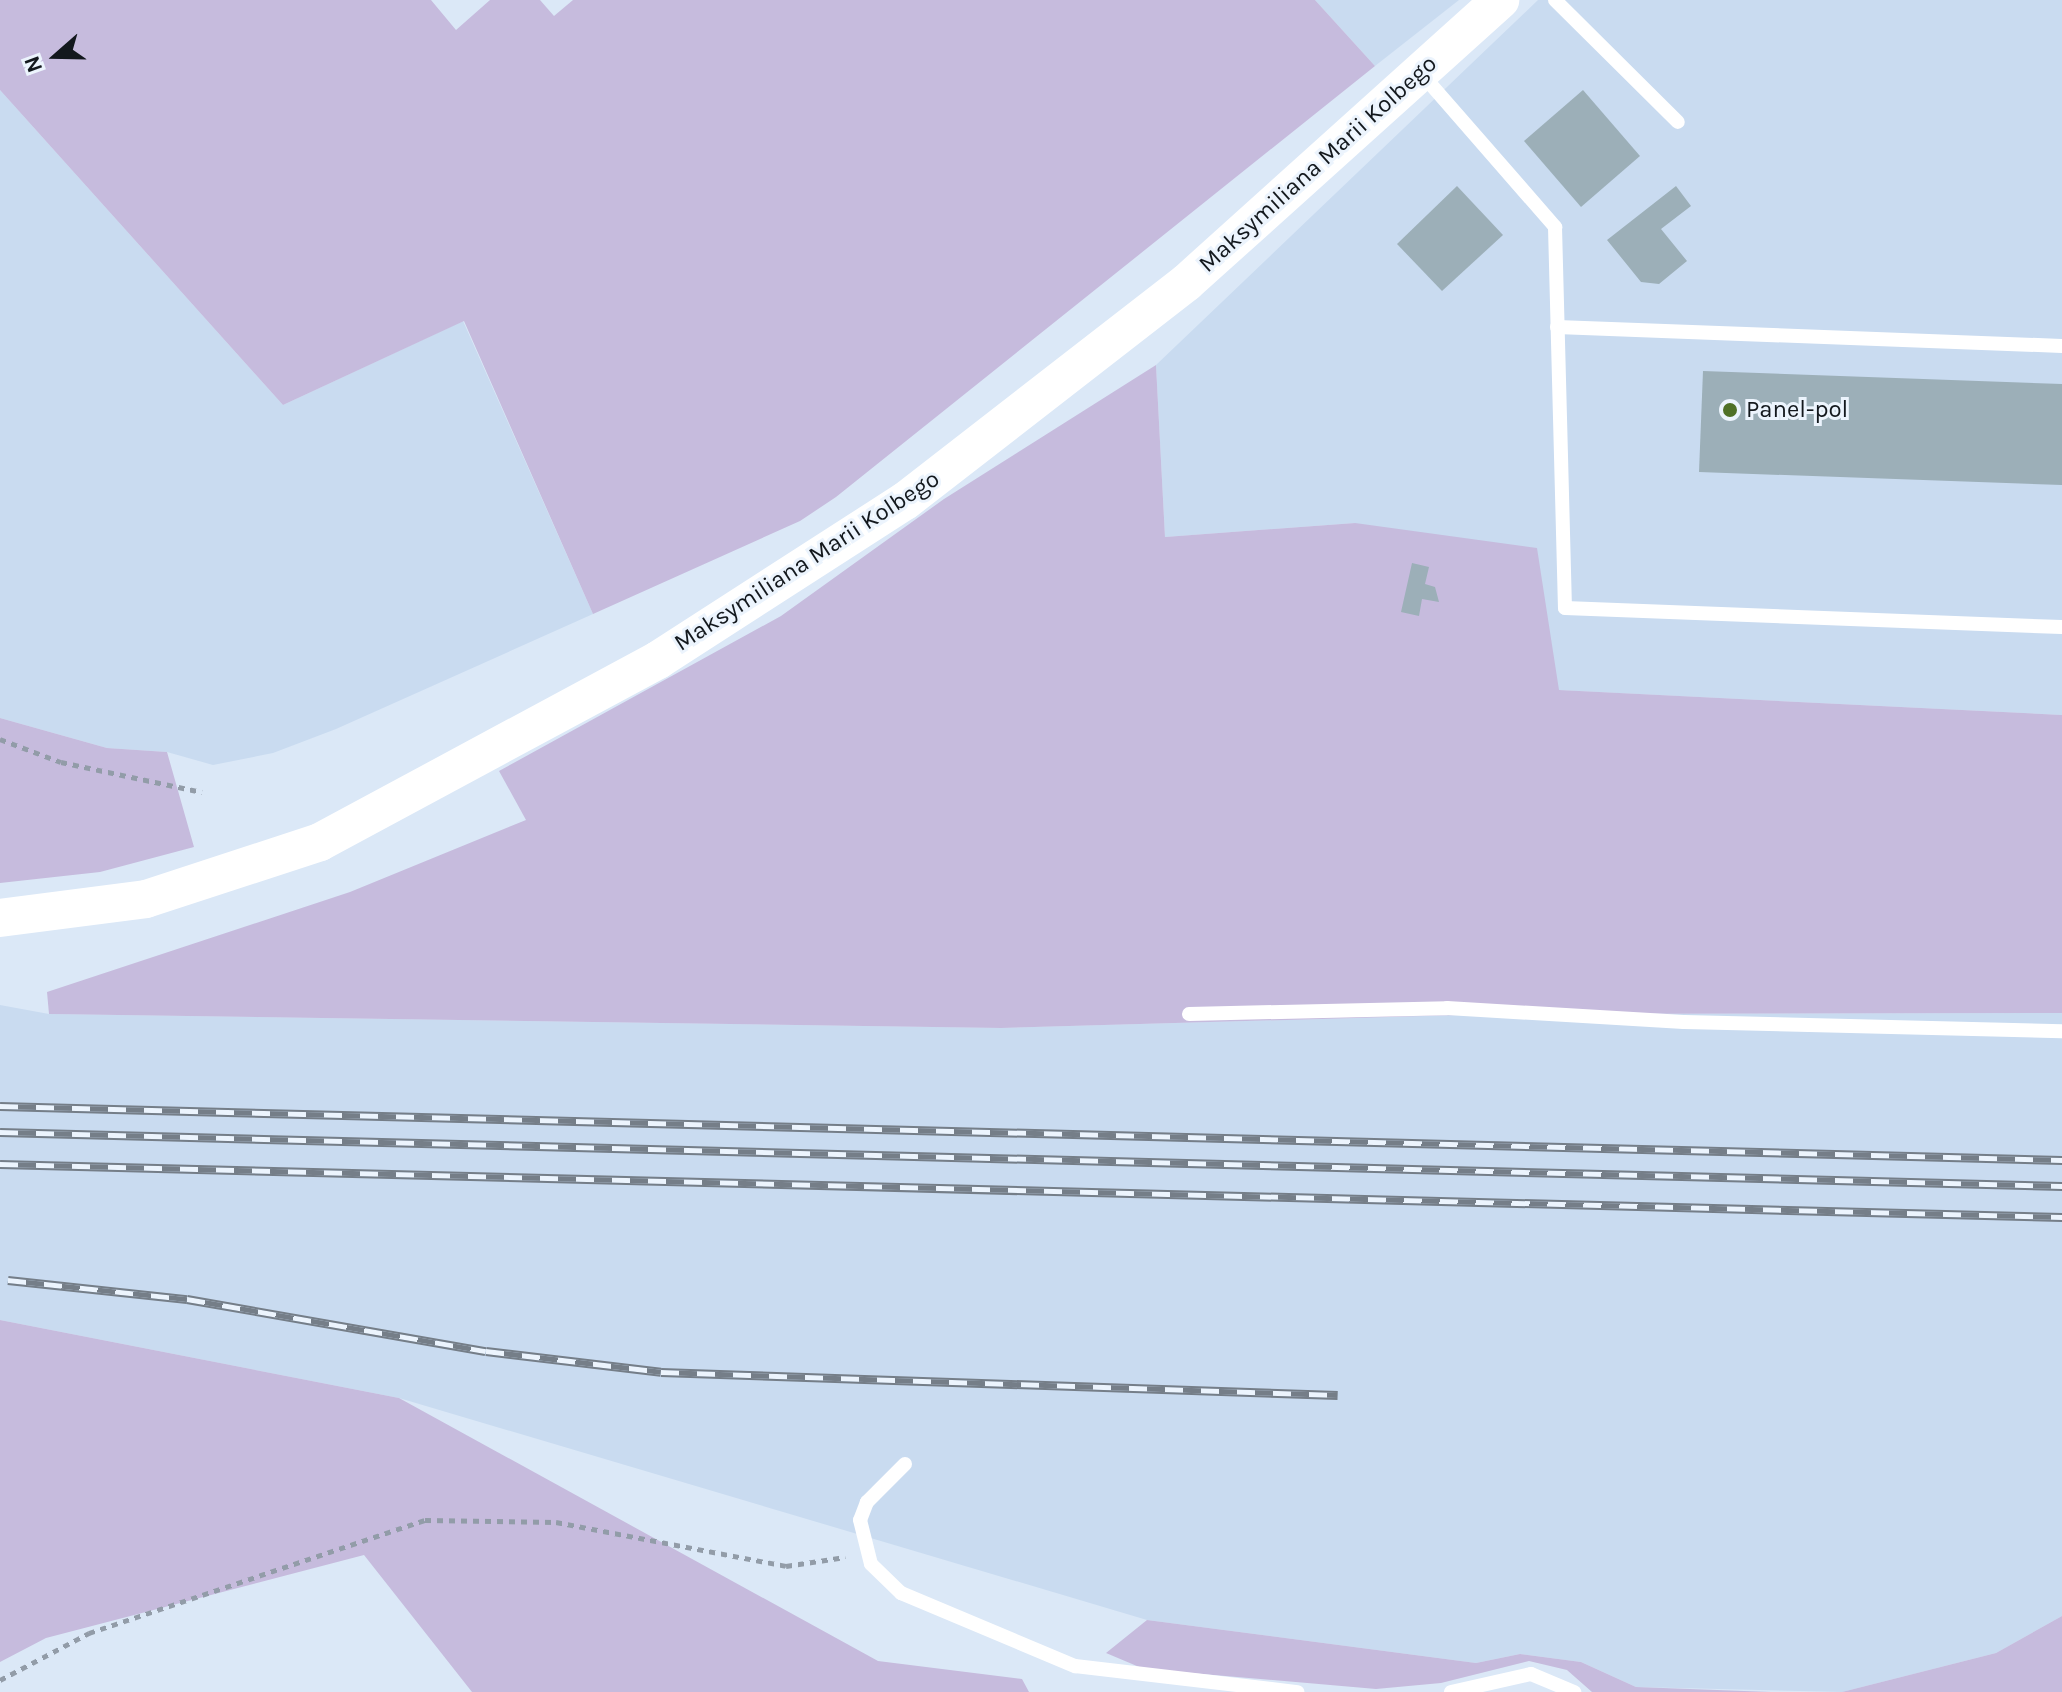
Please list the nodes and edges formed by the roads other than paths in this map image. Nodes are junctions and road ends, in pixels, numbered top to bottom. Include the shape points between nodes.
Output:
1 (1500, 0) edge
2 (1555, 0) edge
3 (1420, 72) junction
4 (1678, 122) dead end
5 (1557, 327) junction
6 (2062, 346) edge
7 (2062, 627) edge
8 (0, 918) edge
9 (1189, 1014) dead end
10 (2062, 1031) edge
11 (905, 1464) dead end
12 (1297, 1692) edge
13 (1451, 1692) edge
14 (1574, 1692) edge

1 - 3 street, Maksymiliana Marii Kolbego
2 - 4 lane
3 - 5 lane via 1555,227
3 - 8 street, Maksymiliana Marii Kolbego via 1186,283 905,501 658,660 320,842 146,899
5 - 6 lane
5 - 7 lane via 1565,608
9 - 10 lane via 1447,1008 1684,1022
11 - 12 lane via 862,1511 866,1553 901,1593 1075,1666
13 - 14 lane via 1531,1674

